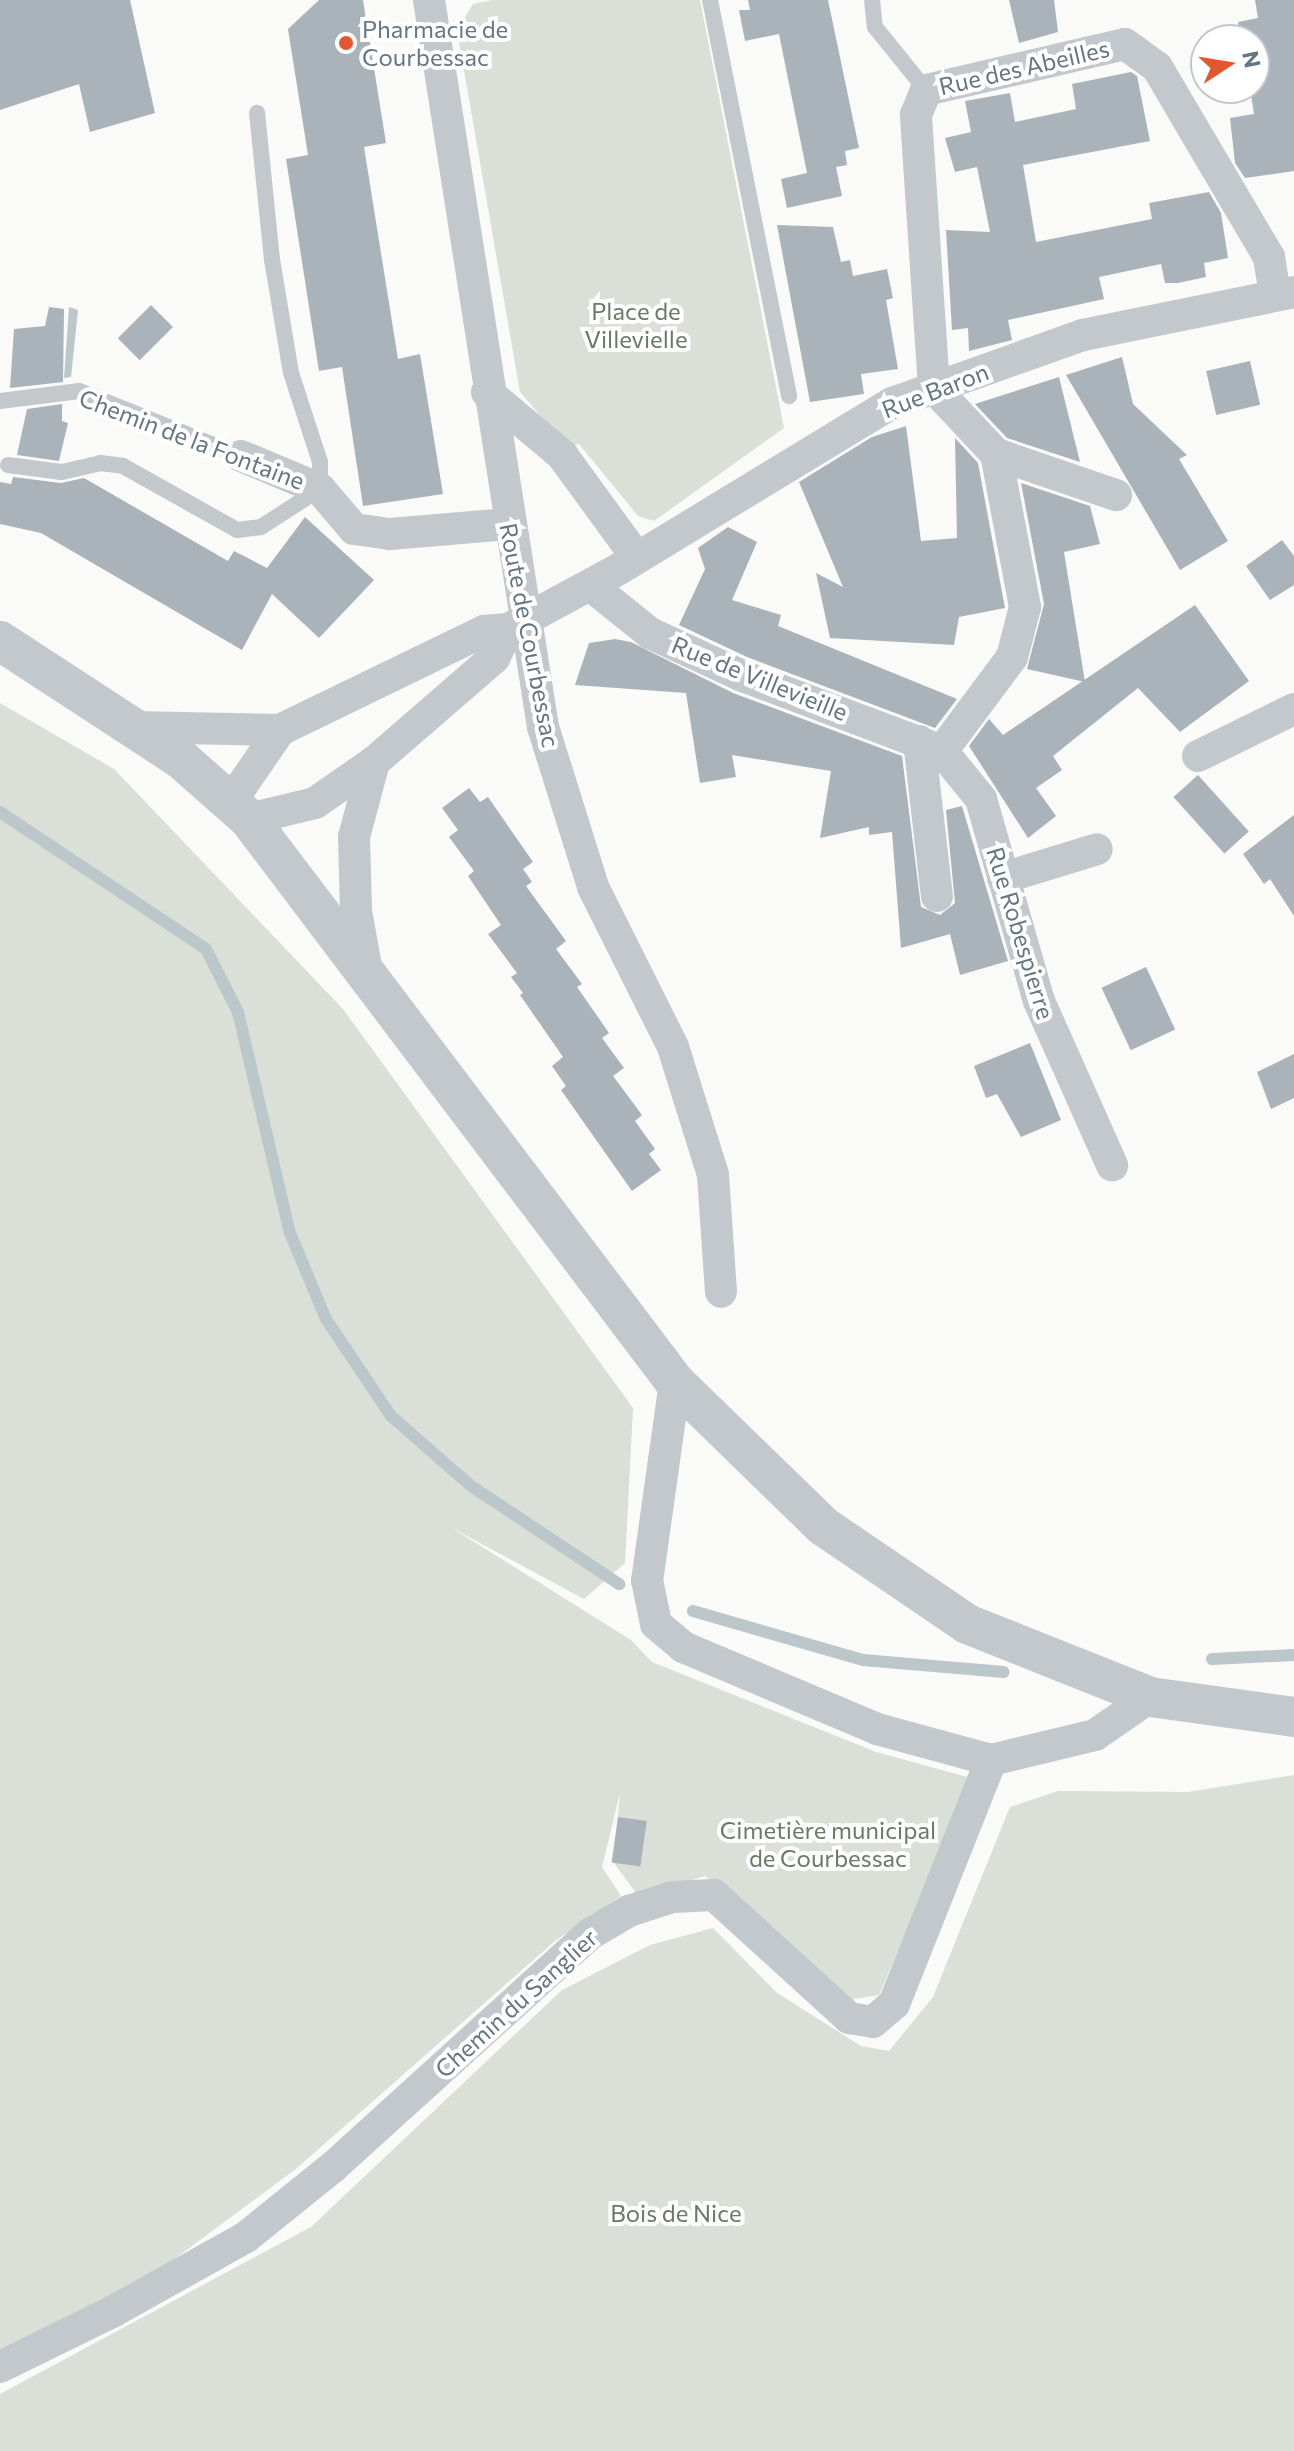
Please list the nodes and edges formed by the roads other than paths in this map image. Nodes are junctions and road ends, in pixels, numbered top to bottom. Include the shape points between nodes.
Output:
1 (429, 0) edge
2 (710, 0) edge
3 (872, 0) edge
4 (926, 90) junction
5 (257, 113) dead end
6 (1284, 293) edge
7 (934, 388) junction
8 (487, 392) junction
9 (789, 396) dead end
10 (0, 401) edge
11 (996, 454) junction
12 (241, 456) joint
13 (8, 465) dead end
14 (320, 489) junction
15 (1116, 495) dead end
16 (509, 524) junction
17 (637, 558) junction
18 (590, 585) junction
19 (517, 624) junction
20 (0, 641) edge
21 (1294, 709) edge
22 (133, 727) junction
23 (280, 730) junction
24 (931, 746) junction
25 (1198, 756) dead end
26 (374, 762) junction
27 (240, 811) junction
28 (1097, 849) dead end
29 (1003, 878) junction
30 (937, 896) dead end
31 (368, 980) junction
32 (1112, 1165) dead end
33 (721, 1292) dead end
34 (675, 1382) junction
35 (1150, 1697) junction
36 (1294, 1717) edge
37 (991, 1760) junction
38 (0, 2367) edge

1 - 8 street, Route de Courbessac
2 - 9 lane
3 - 4 lane via 875,27
4 - 6 street, Rue des Abeilles via 1125,44 1157,67 1269,257
4 - 7 street, Rue des Abeilles via 916,115
5 - 14 lane via 283,331 320,462
6 - 7 street, Rue Baron via 1083,335
7 - 11 street
7 - 17 street, Rue Baron via 892,403
8 - 16 street, Route de Courbessac
8 - 17 street via 562,455
10 - 12 lane, Chemin de la Fontaine via 79,391
11 - 15 street
11 - 24 street via 1025,607 1012,657
12 - 14 street, Chemin de la Fontaine
13 - 14 lane via 62,472 100,463 123,466 237,530 261,527
14 - 16 street, Chemin de la Fontaine via 354,529 390,534
16 - 19 street, Route de Courbessac
17 - 18 street, Rue Baron
18 - 19 street, Rue Baron
18 - 24 street, Rue de Villevieille via 650,633 740,675
19 - 23 street, Rue Baron via 484,631
19 - 26 street via 494,658
19 - 33 street, Route de Courbessac via 593,887 673,1047 713,1175
20 - 22 street
21 - 25 street
22 - 23 street
22 - 27 street
23 - 27 street
24 - 29 street, Rue Robespierre via 981,799
24 - 30 street
26 - 27 street via 315,803
26 - 31 street via 354,837 356,911
27 - 31 street
28 - 29 street
29 - 32 street, Rue Robespierre via 1039,1001
31 - 34 street
34 - 35 street via 823,1526 967,1624
34 - 37 street via 647,1580 656,1624 683,1647 877,1729
35 - 36 street
35 - 37 street via 1095,1735
37 - 38 street, Chemin du Sanglier via 894,2004 873,2022 849,2018 714,1895 672,1897 629,1911 590,1934 333,2167 246,2237

